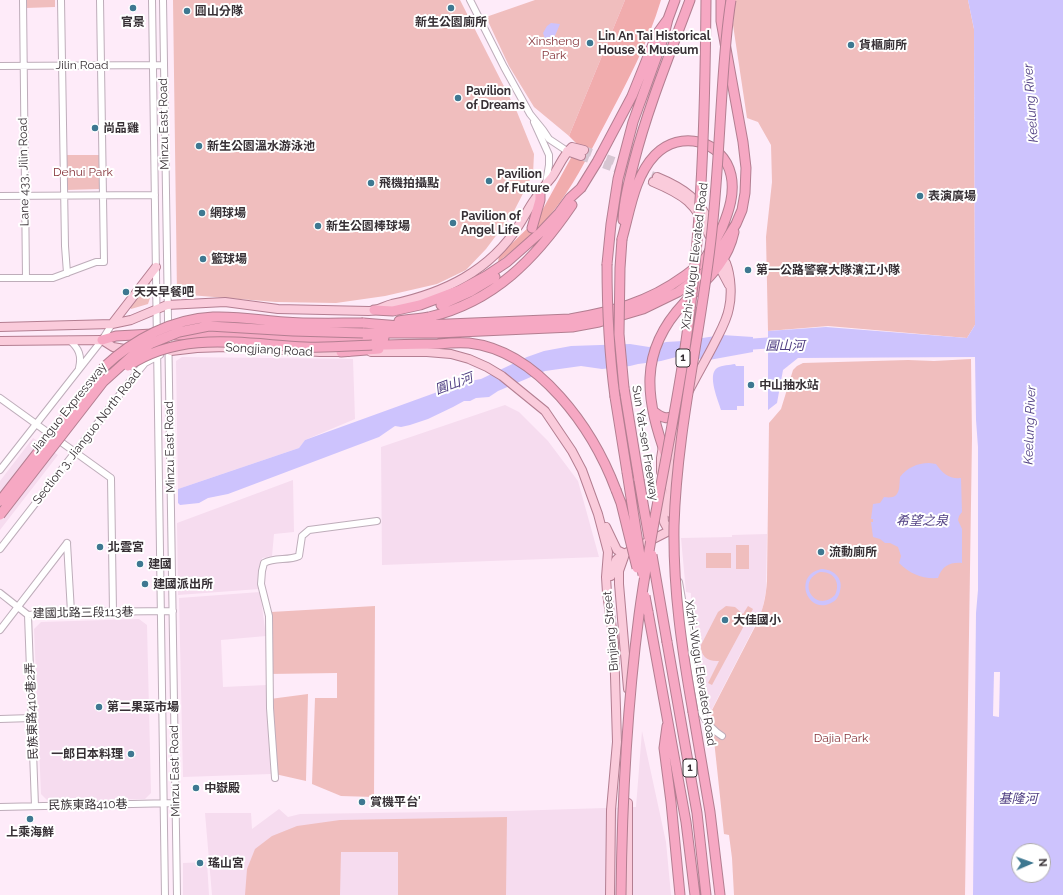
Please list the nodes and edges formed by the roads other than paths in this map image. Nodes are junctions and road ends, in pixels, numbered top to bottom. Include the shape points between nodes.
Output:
1 (23, 0) edge
2 (61, 0) edge
3 (100, 0) edge
4 (152, 0) edge
5 (163, 0) edge
6 (470, 0) edge
7 (675, 0) edge
8 (690, 0) edge
9 (706, 0) edge
10 (721, 0) edge
11 (731, 0) edge
12 (668, 19) junction
13 (101, 65) junction
14 (152, 65) junction
15 (163, 65) junction
16 (0, 66) edge
17 (23, 66) junction
18 (61, 66) junction
19 (530, 114) junction
20 (567, 151) junction
21 (582, 153) tunnel mouth
22 (655, 180) tunnel mouth
23 (546, 182) junction
24 (581, 188) junction
25 (540, 193) junction
26 (64, 195) junction
27 (104, 195) junction
28 (155, 195) junction
29 (0, 196) edge
30 (25, 196) junction
31 (736, 224) junction
32 (532, 228) dead end
33 (711, 233) dead end
34 (622, 239) junction
35 (724, 266) dead end
36 (156, 267) junction
37 (506, 269) dead end
38 (67, 273) junction
39 (0, 278) edge
40 (26, 278) junction
41 (167, 305) junction
42 (157, 310) junction
43 (374, 310) junction
44 (363, 323) junction
45 (112, 324) junction
46 (385, 324) junction
47 (0, 327) edge
48 (437, 333) junction
49 (157, 334) junction
50 (169, 335) junction
51 (69, 340) junction
52 (102, 340) junction
53 (0, 341) edge
54 (440, 343) junction
55 (169, 351) junction
56 (341, 352) junction
57 (158, 354) junction
58 (79, 370) junction
59 (103, 382) junction
60 (690, 389) junction
61 (529, 397) joint
62 (0, 398) edge
63 (77, 401) junction
64 (653, 411) junction
65 (678, 413) junction
66 (36, 424) junction
67 (663, 447) junction
68 (75, 452) junction
69 (669, 464) junction
70 (0, 470) edge
71 (0, 492) edge
72 (0, 501) edge
73 (598, 514) junction
74 (0, 515) edge
75 (377, 521) dead end
76 (669, 531) junction
77 (0, 549) edge
78 (625, 554) junction
79 (160, 558) junction
80 (172, 558) junction
81 (607, 582) junction
82 (0, 593) edge
83 (18, 607) junction
84 (160, 611) junction
85 (172, 611) junction
86 (71, 612) junction
87 (113, 612) junction
88 (648, 612) junction
89 (28, 615) junction
90 (0, 630) edge
91 (32, 718) junction
92 (0, 719) edge
93 (668, 719) junction
94 (722, 736) dead end
95 (275, 778) dead end
96 (163, 803) junction
97 (176, 803) junction
98 (35, 806) junction
99 (0, 807) edge
100 (609, 892) edge
101 (165, 895) edge
102 (177, 895) edge
103 (621, 895) edge
104 (628, 895) edge
105 (680, 895) edge
106 (695, 895) edge
107 (706, 895) edge
108 (720, 895) edge

1 - 17 street, Lane 433, Jilin Road
2 - 18 street
3 - 13 street
4 - 14 street, Minzu East Road
5 - 15 street, Minzu East Road
6 - 19 street
7 - 12 highway, Sun Yat-sen Freeway / 1
8 - 34 highway, Sun Yat-sen Freeway / 1 via 640,138 623,217
9 - 103 highway, Xizhi-Wugu Elevated Road / 1, bridge via 705,109 695,270 683,362 639,615 629,712
10 - 31 highway, bridge via 721,21 746,168 742,210
11 - 108 highway, Xizhi-Wugu Elevated Road / 1, bridge via 712,230 677,472 674,526 680,638 710,812
12 - 24 highway via 657,34 632,96
12 - 88 highway, Sun Yat-sen Freeway / 1, bridge via 633,122 618,179 607,264 609,355
13 - 14 street, Jilin Road
13 - 18 street, Jilin Road
13 - 27 street
14 - 15 street, Jilin Road
14 - 28 street, Minzu East Road
15 - 41 street, Minzu East Road
16 - 17 street, Jilin Road
17 - 18 street, Jilin Road
17 - 30 street, Lane 433, Jilin Road
18 - 26 street
19 - 20 street via 548,139
19 - 23 street via 549,155
20 - 21 main road via 572,147
20 - 23 main road via 552,177
22 - 33 main road via 690,203
23 - 25 main road
24 - 43 highway via 542,232 486,276 448,296 420,305 392,311
24 - 46 highway via 557,227 535,254 509,279 459,307 430,316
25 - 32 highway
25 - 43 main road via 501,249 470,275 440,290
26 - 27 street
26 - 30 street
26 - 38 street
27 - 28 street
27 - 38 street via 104,262 96,262
28 - 36 street, Minzu East Road
29 - 30 street
30 - 40 street, Lane 433, Jilin Road
31 - 48 highway via 702,274 678,292 631,314 572,327
31 - 64 highway via 731,245 718,269 684,303 660,335 650,375 649,388
34 - 46 highway via 636,190 644,170 655,154 669,145 694,140 710,146 725,159 733,188 731,204 718,235 706,257 661,292 631,305 570,319 400,326
34 - 107 highway, Sun Yat-sen Freeway / 1, bridge via 619,334 624,388 697,814
35 - 60 main road via 730,277 729,310
36 - 42 street, Minzu East Road
36 - 45 main road
37 - 44 highway via 482,286 455,300
38 - 40 street via 53,278
39 - 40 street
41 - 42 main road
41 - 43 main road via 225,302 278,309
41 - 50 street, Minzu East Road
42 - 45 main road
42 - 49 street, Minzu East Road
44 - 46 highway
44 - 63 highway, Jianguo Expressway, bridge via 285,322 212,317 186,321 147,336 115,356
45 - 47 main road
45 - 52 street
48 - 50 highway via 366,340 212,334
48 - 59 highway, Jianguo Expressway, bridge via 293,331 222,326 196,328 152,342 134,354
49 - 50 highway
49 - 52 highway via 116,336
49 - 57 street, Minzu East Road
50 - 55 street, Minzu East Road
51 - 52 main road, Songjiang Road
51 - 53 main road, Songjiang Road
51 - 58 street via 79,351
52 - 57 main road, Songjiang Road via 113,347
52 - 58 street
54 - 56 highway
54 - 59 highway, bridge via 306,347 204,342 170,346 138,359
54 - 88 highway, bridge via 469,343 500,352 528,367 549,385 581,423 597,448 621,503
55 - 56 main road, Songjiang Road via 226,347
55 - 57 main road, Songjiang Road
55 - 80 street, Minzu East Road
56 - 61 main road, Songjiang Road via 451,354 487,367
57 - 68 street, Section 3, Jianguo North Road via 145,363
57 - 79 street, Minzu East Road
58 - 66 street
59 - 74 highway, Jianguo Expressway, bridge
60 - 65 main road
60 - 69 main road
61 - 73 main road, Binjiang Street via 545,411 572,450
62 - 66 street
63 - 71 highway, bridge via 60,416
63 - 72 highway, Jianguo Expressway, bridge
64 - 65 highway via 666,419
64 - 67 highway
65 - 67 main road
66 - 68 street
66 - 70 street
67 - 69 highway
67 - 76 main road via 663,512 664,522
68 - 77 street, Section 3, Jianguo North Road
68 - 87 street via 111,478
69 - 76 main road via 672,520
73 - 78 main road via 617,550
73 - 81 main road, Binjiang Street via 608,552
75 - 95 street via 309,530 302,536 299,556 264,563 261,584 269,616 270,708
76 - 78 main road
76 - 94 street via 676,558 702,714 714,732
78 - 81 main road via 616,560
78 - 104 main road, Binjiang Street via 619,584 628,688
79 - 80 street
79 - 84 street, Minzu East Road
80 - 85 street, Minzu East Road
81 - 100 main road, Binjiang Street via 614,643 617,742 611,810
82 - 83 street, 建國北路三段113巷
83 - 86 street via 67,543
83 - 89 street, 建國北路三段113巷
83 - 90 street
84 - 85 street, 建國北路三段113巷
84 - 87 street, 建國北路三段113巷
84 - 96 street, Minzu East Road
85 - 97 street, Minzu East Road
86 - 87 street, 建國北路三段113巷
86 - 89 street, 建國北路三段113巷
88 - 93 highway, Sun Yat-sen Freeway / 1
89 - 91 street, 民族東路410巷2弄
91 - 92 street
91 - 98 street, 民族東路410巷2弄
93 - 105 highway via 664,748
93 - 106 highway, Sun Yat-sen Freeway / 1 via 686,822
96 - 97 street, 民族東路410巷
96 - 98 street, 民族東路410巷
96 - 101 street, Minzu East Road
97 - 102 street, Minzu East Road
98 - 99 street, 民族東路410巷

